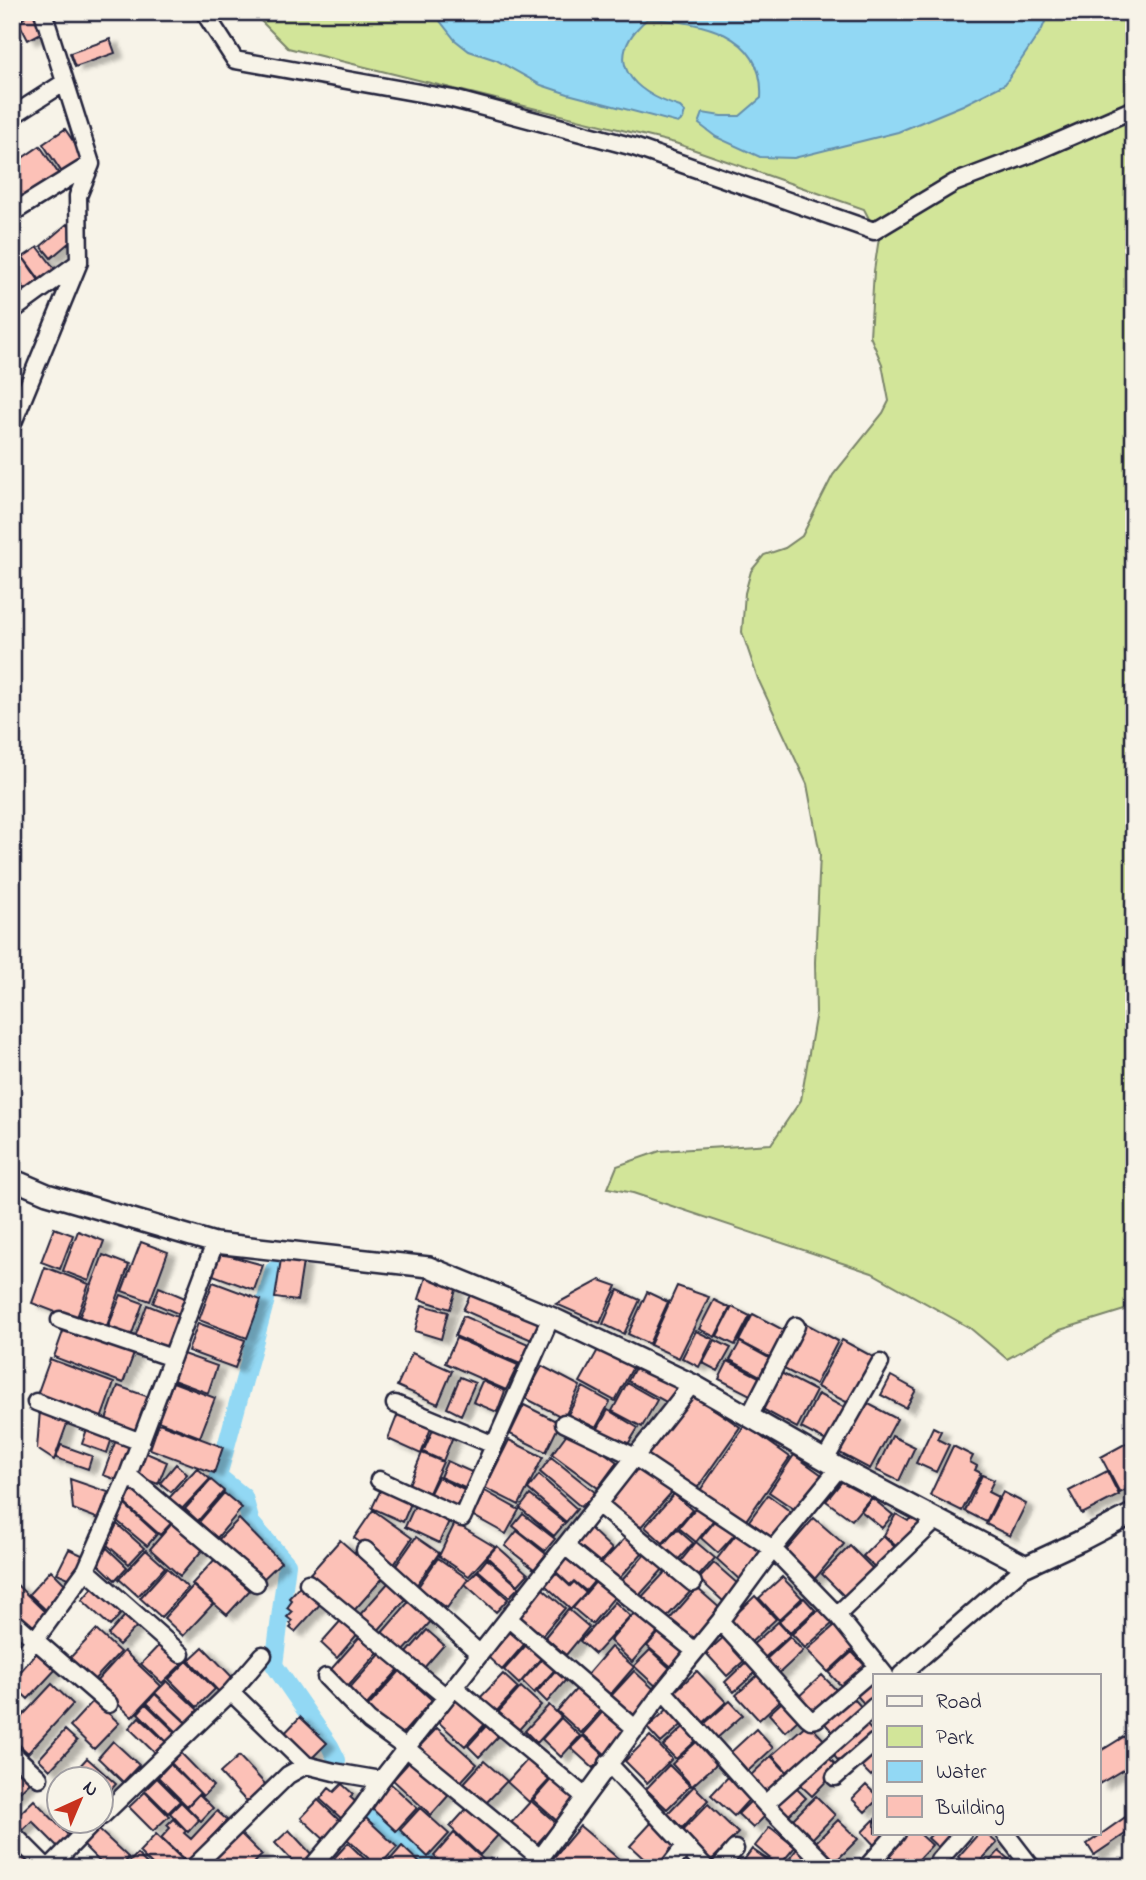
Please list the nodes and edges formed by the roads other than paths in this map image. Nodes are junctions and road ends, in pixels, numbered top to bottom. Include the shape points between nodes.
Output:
1 (17, 12) edge
2 (43, 12) edge
3 (204, 12) edge
4 (12, 15) edge
5 (65, 82) junction
6 (1134, 109) edge
7 (12, 116) edge
8 (91, 164) junction
9 (12, 213) edge
10 (79, 262) junction
11 (12, 311) edge
12 (12, 425) edge
13 (12, 1180) edge
14 (215, 1243) junction
15 (551, 1317) junction
16 (60, 1320) dead end
17 (796, 1326) dead end
18 (172, 1358) junction
19 (880, 1363) dead end
20 (692, 1384) junction
21 (36, 1402) dead end
22 (395, 1404) dead end
23 (749, 1417) junction
24 (564, 1423) dead end
25 (141, 1441) junction
26 (494, 1445) junction
27 (635, 1457) junction
28 (832, 1464) junction
29 (128, 1475) junction
30 (379, 1480) dead end
31 (598, 1504) junction
32 (1134, 1513) edge
33 (937, 1519) junction
34 (565, 1546) junction
35 (773, 1549) junction
36 (365, 1550) dead end
37 (1026, 1566) junction
38 (86, 1570) junction
39 (256, 1583) dead end
40 (308, 1583) dead end
41 (693, 1583) dead end
42 (837, 1615) junction
43 (508, 1618) junction
44 (12, 1620) edge
45 (720, 1621) junction
46 (35, 1640) junction
47 (695, 1651) junction
48 (181, 1654) dead end
49 (480, 1654) junction
50 (263, 1655) dead end
51 (12, 1667) edge
52 (882, 1671) edge
53 (902, 1674) edge
54 (326, 1677) dead end
55 (873, 1678) edge
56 (663, 1691) junction
57 (231, 1692) junction
58 (450, 1692) junction
59 (109, 1704) dead end
60 (873, 1708) edge
61 (636, 1729) junction
62 (873, 1744) edge
63 (406, 1748) junction
64 (12, 1753) edge
65 (608, 1763) junction
66 (306, 1765) junction
67 (835, 1777) dead end
68 (39, 1778) dead end
69 (381, 1780) junction
70 (584, 1796) junction
71 (116, 1803) edge
72 (765, 1804) junction
73 (12, 1833) edge
74 (83, 1834) edge
75 (896, 1834) edge
76 (962, 1834) edge
77 (1006, 1834) edge
78 (685, 1846) junction
79 (736, 1849) dead end
80 (536, 1863) edge
81 (316, 1866) edge
82 (48, 1868) edge
83 (193, 1868) edge
84 (668, 1868) edge
85 (706, 1868) edge
86 (719, 1868) edge
87 (824, 1868) edge
88 (866, 1868) edge
89 (936, 1868) edge
90 (1032, 1868) edge

1 - 4 street
2 - 5 street
3 - 6 street via 235,60 453,99 634,147 874,230 954,183
5 - 7 street
5 - 8 street
8 - 9 street
8 - 10 street via 78,197
10 - 11 street
10 - 12 street
13 - 14 street
14 - 15 street via 429,1266
14 - 18 street
15 - 20 street
15 - 26 street
16 - 18 street
17 - 23 street
18 - 25 street
19 - 28 street
20 - 23 street
20 - 27 street
21 - 25 street
22 - 26 street
23 - 28 street
24 - 27 street
25 - 29 street
26 - 30 street via 462,1518
27 - 31 street
27 - 35 street
28 - 33 street
28 - 35 street
29 - 38 street
29 - 39 street
31 - 34 street
31 - 41 street
32 - 37 street
33 - 37 street
33 - 42 street
34 - 43 street
34 - 47 street
35 - 42 street
35 - 45 street
36 - 49 street
37 - 53 street
38 - 46 street
38 - 48 street
40 - 58 street
42 - 52 street
43 - 49 street
43 - 61 street
44 - 46 street
45 - 47 street
45 - 55 street via 811,1720
46 - 51 street
46 - 59 street
47 - 56 street
49 - 58 street
50 - 57 street
54 - 63 street via 369,1721
56 - 61 street
56 - 72 street
57 - 66 street
57 - 71 street
58 - 63 street
58 - 70 street
60 - 72 street
61 - 65 street
62 - 67 street
63 - 69 street
63 - 80 street
64 - 68 street
65 - 70 street
65 - 78 street
66 - 69 street
66 - 83 street via 288,1775
69 - 81 street
70 - 80 street
72 - 87 street
73 - 82 street
74 - 82 street
75 - 88 street
76 - 89 street
77 - 90 street
78 - 84 street
78 - 85 street
79 - 86 street

